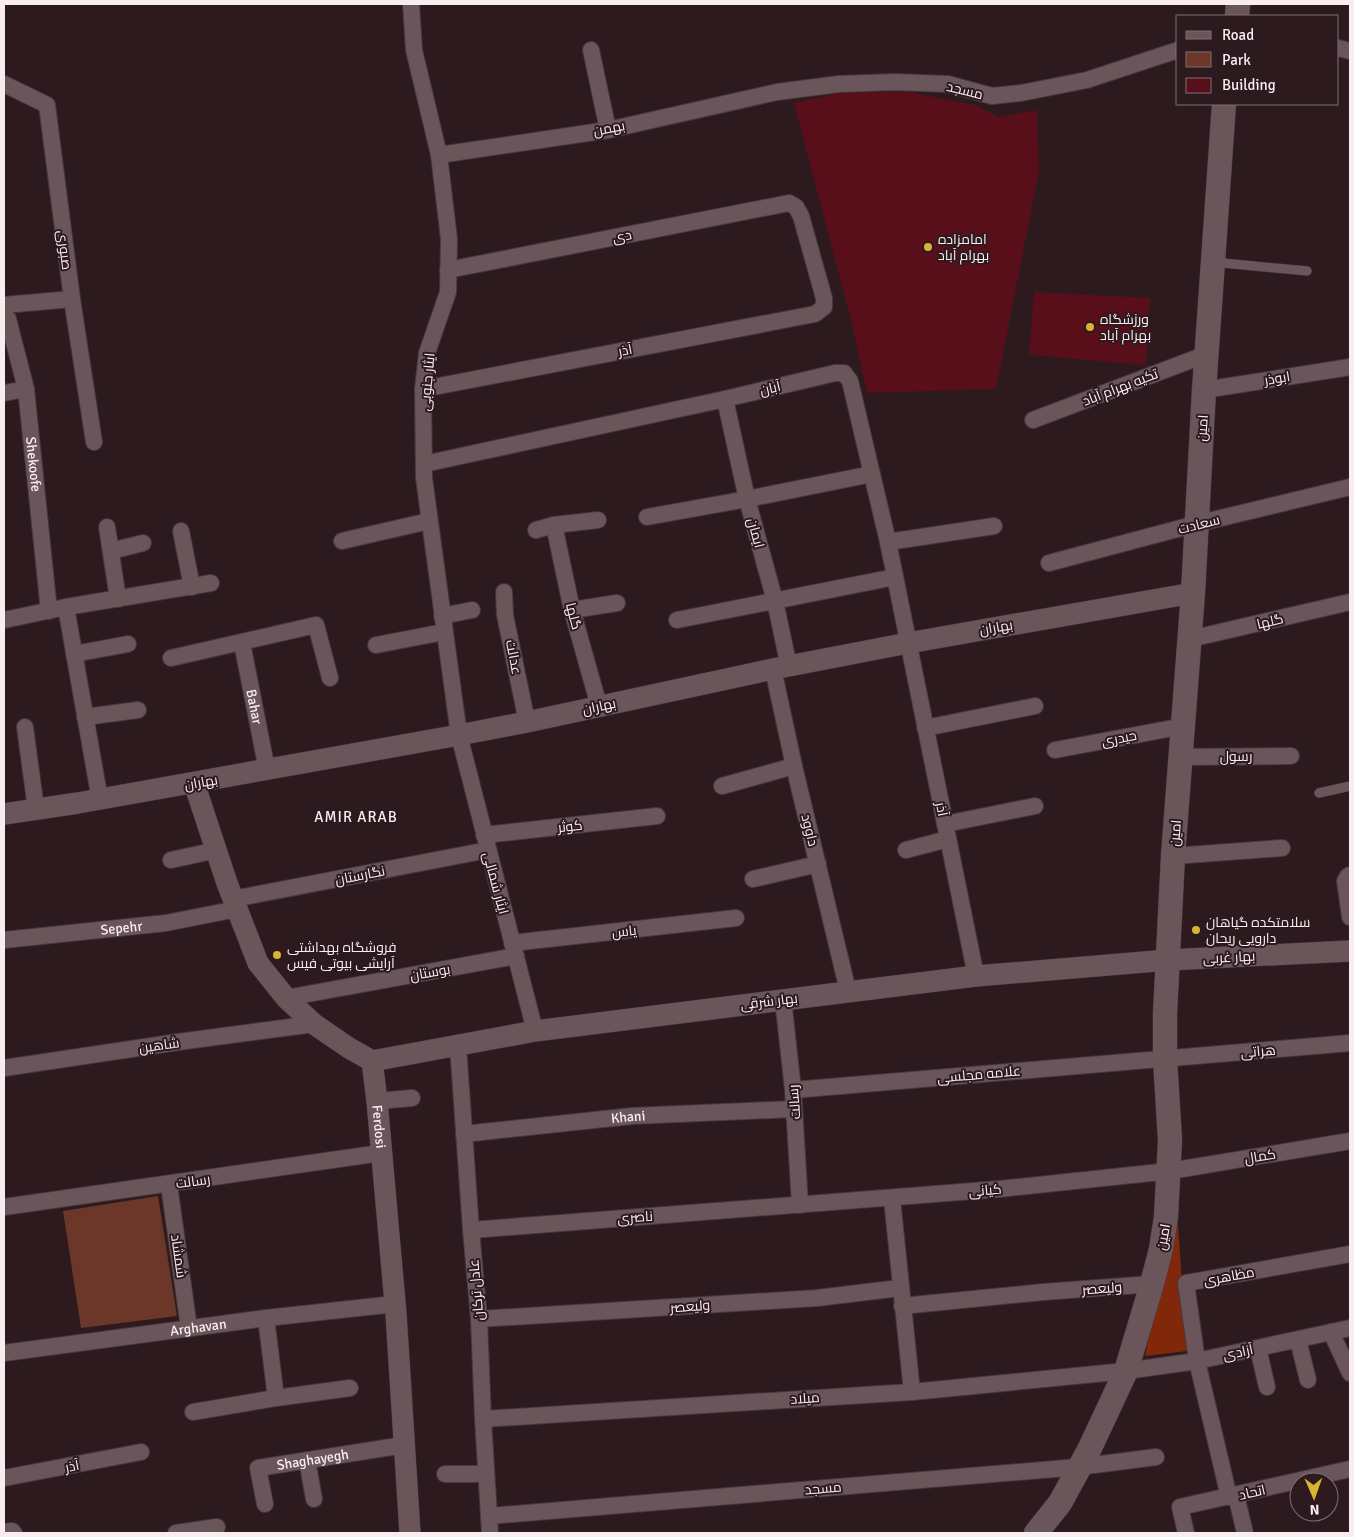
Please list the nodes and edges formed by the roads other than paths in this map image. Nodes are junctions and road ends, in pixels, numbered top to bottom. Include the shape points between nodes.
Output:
1 (411, 4) edge
2 (591, 50) dead end
3 (1176, 51) edge
4 (4, 84) edge
5 (777, 92) joint
6 (1224, 105) edge
7 (608, 130) junction
8 (440, 155) junction
9 (1213, 262) junction
10 (448, 270) junction
11 (1307, 271) dead end
12 (72, 299) junction
13 (824, 308) joint
14 (6, 312) edge
15 (1207, 354) junction
16 (1350, 367) edge
17 (26, 389) junction
18 (423, 389) junction
19 (1204, 390) junction
20 (4, 393) edge
21 (725, 399) junction
22 (1033, 420) dead end
23 (94, 442) dead end
24 (424, 464) junction
25 (872, 474) junction
26 (1350, 487) edge
27 (747, 499) junction
28 (647, 517) dead end
29 (598, 520) dead end
30 (429, 521) junction
31 (1196, 524) junction
32 (554, 525) junction
33 (994, 526) dead end
34 (107, 527) dead end
35 (536, 530) dead end
36 (181, 531) dead end
37 (342, 541) dead end
38 (888, 542) junction
39 (143, 543) dead end
40 (110, 551) junction
41 (1049, 563) dead end
42 (895, 577) junction
43 (211, 583) dead end
44 (192, 587) junction
45 (504, 592) dead end
46 (1193, 593) junction
47 (118, 598) junction
48 (775, 601) junction
49 (1350, 602) edge
50 (618, 603) dead end
51 (66, 607) junction
52 (472, 610) dead end
53 (572, 610) junction
54 (49, 611) junction
55 (4, 620) edge
56 (677, 620) dead end
57 (443, 624) junction
58 (1190, 639) junction
59 (242, 643) junction
60 (908, 643) junction
61 (128, 644) dead end
62 (376, 645) dead end
63 (74, 654) junction
64 (171, 658) dead end
65 (781, 668) junction
66 (330, 678) dead end
67 (599, 706) junction
68 (1035, 706) dead end
69 (138, 710) dead end
70 (85, 717) junction
71 (527, 722) junction
72 (1184, 726) junction
73 (25, 727) dead end
74 (926, 728) junction
75 (459, 735) junction
76 (1054, 750) dead end
77 (1291, 756) dead end
78 (1181, 757) junction
79 (794, 766) junction
80 (267, 770) junction
81 (194, 783) junction
82 (722, 786) dead end
83 (1350, 786) edge
84 (1319, 793) dead end
85 (100, 800) junction
86 (1035, 806) dead end
87 (36, 810) junction
88 (4, 814) edge
89 (657, 816) dead end
90 (947, 832) junction
91 (486, 843) junction
92 (1282, 848) dead end
93 (217, 850) junction
94 (906, 850) dead end
95 (1173, 856) junction
96 (171, 860) dead end
97 (818, 864) junction
98 (1350, 875) edge
99 (753, 878) dead end
100 (235, 904) junction
101 (1350, 917) edge
102 (736, 918) dead end
103 (4, 940) edge
104 (514, 949) junction
105 (1350, 951) edge
106 (1168, 960) junction
107 (976, 976) junction
108 (848, 991) junction
109 (286, 998) junction
110 (783, 1000) junction
111 (314, 1024) junction
112 (536, 1031) junction
113 (1350, 1043) edge
114 (458, 1046) junction
115 (1165, 1059) junction
116 (372, 1061) junction
117 (4, 1068) edge
118 (793, 1090) junction
119 (412, 1098) dead end
120 (377, 1100) junction
121 (794, 1109) junction
122 (464, 1134) junction
123 (1350, 1142) edge
124 (381, 1153) junction
125 (1170, 1171) junction
126 (169, 1185) junction
127 (892, 1199) junction
128 (800, 1205) junction
129 (4, 1207) edge
130 (471, 1230) junction
131 (1350, 1254) edge
132 (1152, 1284) junction
133 (900, 1288) junction
134 (394, 1304) junction
135 (902, 1306) junction
136 (266, 1318) junction
137 (479, 1319) junction
138 (189, 1328) junction
139 (1350, 1328) edge
140 (1331, 1332) junction
141 (1298, 1340) junction
142 (1258, 1348) junction
143 (4, 1353) edge
144 (1197, 1361) junction
145 (1126, 1371) junction
146 (1350, 1373) edge
147 (1308, 1380) dead end
148 (1267, 1387) dead end
149 (350, 1388) dead end
150 (912, 1392) junction
151 (276, 1398) junction
152 (193, 1412) dead end
153 (483, 1419) junction
154 (404, 1445) junction
155 (141, 1452) dead end
156 (1156, 1457) dead end
157 (307, 1460) junction
158 (1078, 1467) junction
159 (1350, 1469) edge
160 (445, 1474) dead end
161 (486, 1474) junction
162 (4, 1478) edge
163 (1233, 1496) junction
164 (314, 1499) dead end
165 (265, 1504) dead end
166 (489, 1516) junction
167 (217, 1527) dead end
168 (4, 1532) edge
169 (14, 1533) edge
170 (176, 1533) edge
171 (410, 1533) edge
172 (490, 1533) edge
173 (1036, 1533) edge
174 (1186, 1533) edge
175 (1245, 1533) edge

1 - 8 street, ایثار جنوبی via 414,50
2 - 7 street
3 - 5 street, مسجد via 1087,80 992,96 948,84 894,82 839,84
4 - 12 street, صبوری via 47,106
5 - 7 street, بهمن
6 - 9 main road, امین
7 - 8 street, بهمن
8 - 10 street, ایثار جنوبی via 449,239
9 - 11 lane
9 - 15 main road, امین
10 - 13 street, دی via 789,204 796,207 801,216 822,289
10 - 18 street, ایثار جنوبی via 448,292 427,353
12 - 14 street
12 - 23 street, صبوری
13 - 18 street, آذر via 816,314
14 - 17 street, Shekoofe
15 - 19 main road, امین
15 - 22 street, تکیه بهرام آباد
16 - 19 street, ابوذر
17 - 20 street
17 - 54 street, Shekoofe
18 - 24 street, ایثار جنوبی
19 - 31 main road, امین
21 - 24 street, آبان
21 - 25 street, آبان via 844,373 850,381
21 - 27 street, ایمان
24 - 30 street, ایثار جنوبی
25 - 27 street
25 - 38 street, آبان
26 - 31 street, سعادت
27 - 28 street
27 - 48 street, ایمان
29 - 32 street
30 - 37 street
30 - 57 street, ایثار جنوبی
31 - 41 street, سعادت
31 - 46 main road, امین
32 - 35 street
32 - 53 street, گلها
33 - 38 street
34 - 40 street
36 - 44 street
38 - 42 street, آبان
39 - 40 street
40 - 47 street
42 - 48 street
42 - 60 street, آبان
43 - 44 street
44 - 47 street
45 - 71 street, عدالت via 505,614
46 - 58 main road, امین
46 - 60 street, بهاران
47 - 51 street
48 - 56 street
48 - 65 street, ایمان
49 - 58 street, گلها
50 - 53 street
51 - 54 street
51 - 63 street
52 - 57 street
53 - 67 street, گلها
54 - 55 street
57 - 62 street
57 - 75 street, ایثار جنوبی
58 - 72 main road, امین
59 - 64 street
59 - 66 street via 316,626
59 - 80 street, Bahar
60 - 65 street, بهاران
60 - 74 street, آذر
61 - 63 street
63 - 70 street
65 - 67 street, بهاران
65 - 79 street, داوود
67 - 71 street, بهاران
68 - 74 street
69 - 70 street
70 - 85 street
71 - 75 street, بهاران
72 - 76 street, حیدری
72 - 78 main road, امین
73 - 87 street
74 - 90 street, آذر
75 - 80 street, بهاران
75 - 91 street, ایثار شمالی
77 - 78 street, رسول
78 - 95 main road, امین
79 - 82 street
79 - 97 street, داوود
80 - 81 street, بهاران
81 - 85 street, بهاران
81 - 93 street
83 - 84 lane
85 - 87 street, بهاران
86 - 90 street
87 - 88 street, بهاران
89 - 91 street, کوثر
90 - 94 street
90 - 107 street, آذر
91 - 100 street, نگارستان
91 - 104 street, ایثار شمالی
92 - 95 street
93 - 96 street
93 - 100 street
95 - 106 main road, امین
97 - 99 street
97 - 108 street, داوود
98 - 101 street via 1345,881
100 - 103 street, Sepehr via 166,923
100 - 109 street via 258,963
102 - 104 street, یاس
104 - 109 street, بوستان
104 - 112 street, ایثار شمالی
105 - 106 street, بهار غربی
106 - 107 street, بهار شرقی
106 - 115 main road, امین
107 - 108 street, بهار شرقی
108 - 110 street, بهار شرقی
109 - 111 street
110 - 112 street, بهار شرقی
110 - 118 street, رسالت
111 - 116 street
111 - 117 street, شاهین
112 - 114 street, بهار شرقی
113 - 115 street, هراتی
114 - 116 street, بهار شرقی
114 - 122 street, عادل ترکان
115 - 118 street, علامه مجلسی
115 - 125 main road, امین
116 - 120 street, Ferdosi
118 - 121 street, رسالت
119 - 120 street
120 - 124 street, Ferdosi
121 - 122 street, Khani via 632,1116
121 - 128 street, رسالت
122 - 130 street, عادل ترکان
123 - 125 street, کمال
124 - 126 street, رسالت
124 - 134 street, Ferdosi
125 - 127 street, کیانی
125 - 132 main road, امین via 1161,1249
126 - 129 street, رسالت
126 - 138 street, شمشاد
127 - 128 street, کیانی
127 - 133 street
128 - 130 street, ناصری
130 - 137 street, عادل ترکان
131 - 144 street, مظاهری via 1186,1283
132 - 135 street, ولیعصر
132 - 145 main road, امین
133 - 135 street
133 - 137 street, ولیعصر via 817,1298
134 - 136 street, Arghavan
134 - 154 street, Ferdosi
135 - 150 street
136 - 138 street, Arghavan
136 - 151 street
137 - 153 street, عادل ترکان
138 - 143 street, Arghavan
139 - 140 street, آزادی
140 - 141 street, آزادی
140 - 146 street
141 - 142 street, آزادی
141 - 147 street
142 - 144 street, آزادی
142 - 148 street
144 - 145 street, آزادی
144 - 163 street
145 - 150 street, میلاد
145 - 158 main road, امین
149 - 151 street
150 - 153 street, میلاد
151 - 152 street
153 - 161 street, عادل ترکان
154 - 157 street, Shaghayegh
154 - 171 street, Ferdosi
155 - 162 street, آذر
156 - 158 street, مسجد
157 - 164 street
157 - 165 street, Shaghayegh via 258,1468
158 - 166 street, مسجد
158 - 173 main road, امین via 1060,1503
159 - 163 street, اتحاد
160 - 161 street
161 - 166 street, عادل ترکان
163 - 174 street, اتحاد via 1180,1507
163 - 175 street
166 - 172 street, عادل ترکان
167 - 170 street
168 - 169 street

